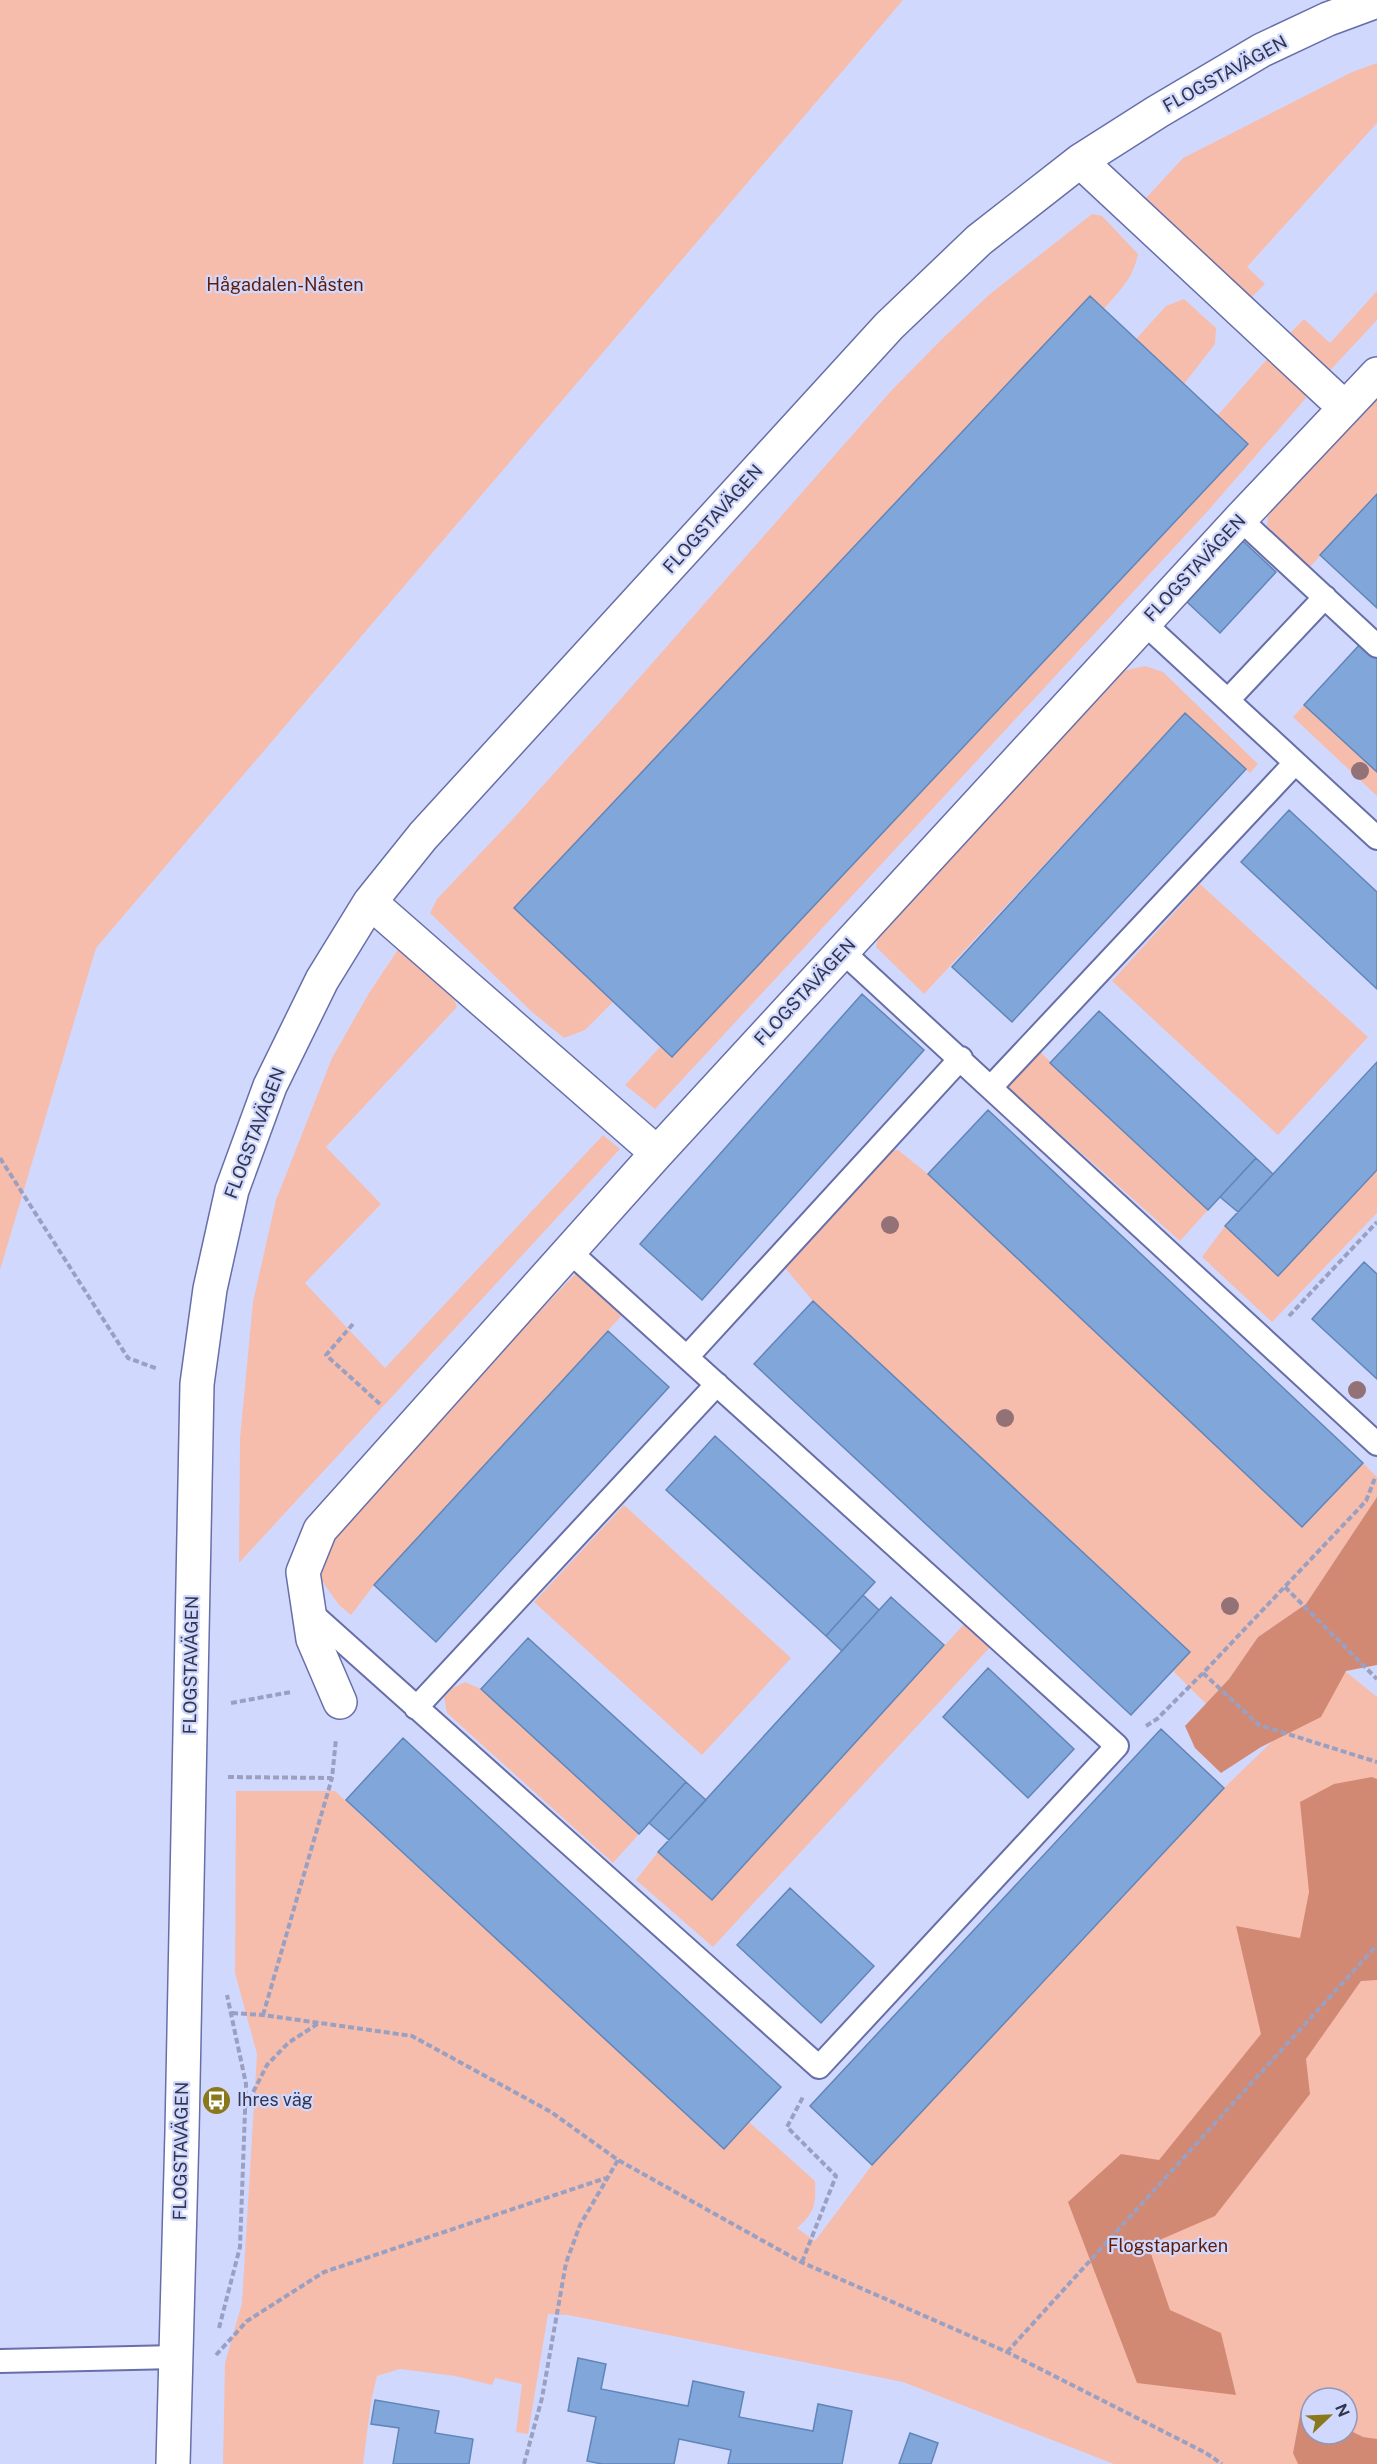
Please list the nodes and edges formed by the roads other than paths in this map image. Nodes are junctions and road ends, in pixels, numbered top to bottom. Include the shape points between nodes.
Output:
1 (1377, 1) edge
2 (1080, 161) junction
3 (1377, 374) edge
4 (1346, 408) junction
5 (1240, 519) junction
6 (1325, 597) junction
7 (1144, 623) junction
8 (1377, 646) edge
9 (1228, 700) junction
10 (1296, 763) junction
11 (1377, 838) edge
12 (370, 902) junction
13 (843, 951) junction
14 (961, 1058) junction
15 (992, 1086) junction
16 (657, 1154) junction
17 (569, 1251) junction
18 (687, 1357) junction
19 (717, 1384) junction
20 (1377, 1444) edge
21 (309, 1611) junction
22 (340, 1702) road end
23 (416, 1708) junction
24 (176, 2357) junction
25 (0, 2361) edge
26 (173, 2464) edge

1 - 2 street, FLOGSTAVÄGEN via 1262,50
2 - 4 street
2 - 12 street, FLOGSTAVÄGEN via 979,240 889,326 423,836
3 - 4 street, FLOGSTAVÄGEN
4 - 5 street, FLOGSTAVÄGEN
5 - 6 lane
5 - 7 street, FLOGSTAVÄGEN
6 - 8 lane
6 - 9 lane
7 - 9 lane
7 - 13 street, FLOGSTAVÄGEN
9 - 10 lane
10 - 11 lane
10 - 15 lane
12 - 16 street
12 - 24 street, FLOGSTAVÄGEN via 322,980 275,1075 232,1190 210,1289 197,1384
13 - 14 lane
13 - 16 street, FLOGSTAVÄGEN
14 - 15 lane
14 - 18 lane
15 - 20 lane
16 - 17 street, FLOGSTAVÄGEN
17 - 18 lane
17 - 21 street, FLOGSTAVÄGEN via 320,1530 303,1572
18 - 19 lane
19 - 23 lane
19 - 23 lane via 1117,1746 819,2067
21 - 22 street, FLOGSTAVÄGEN via 313,1639
21 - 23 lane
24 - 25 lane
24 - 26 street, FLOGSTAVÄGEN

